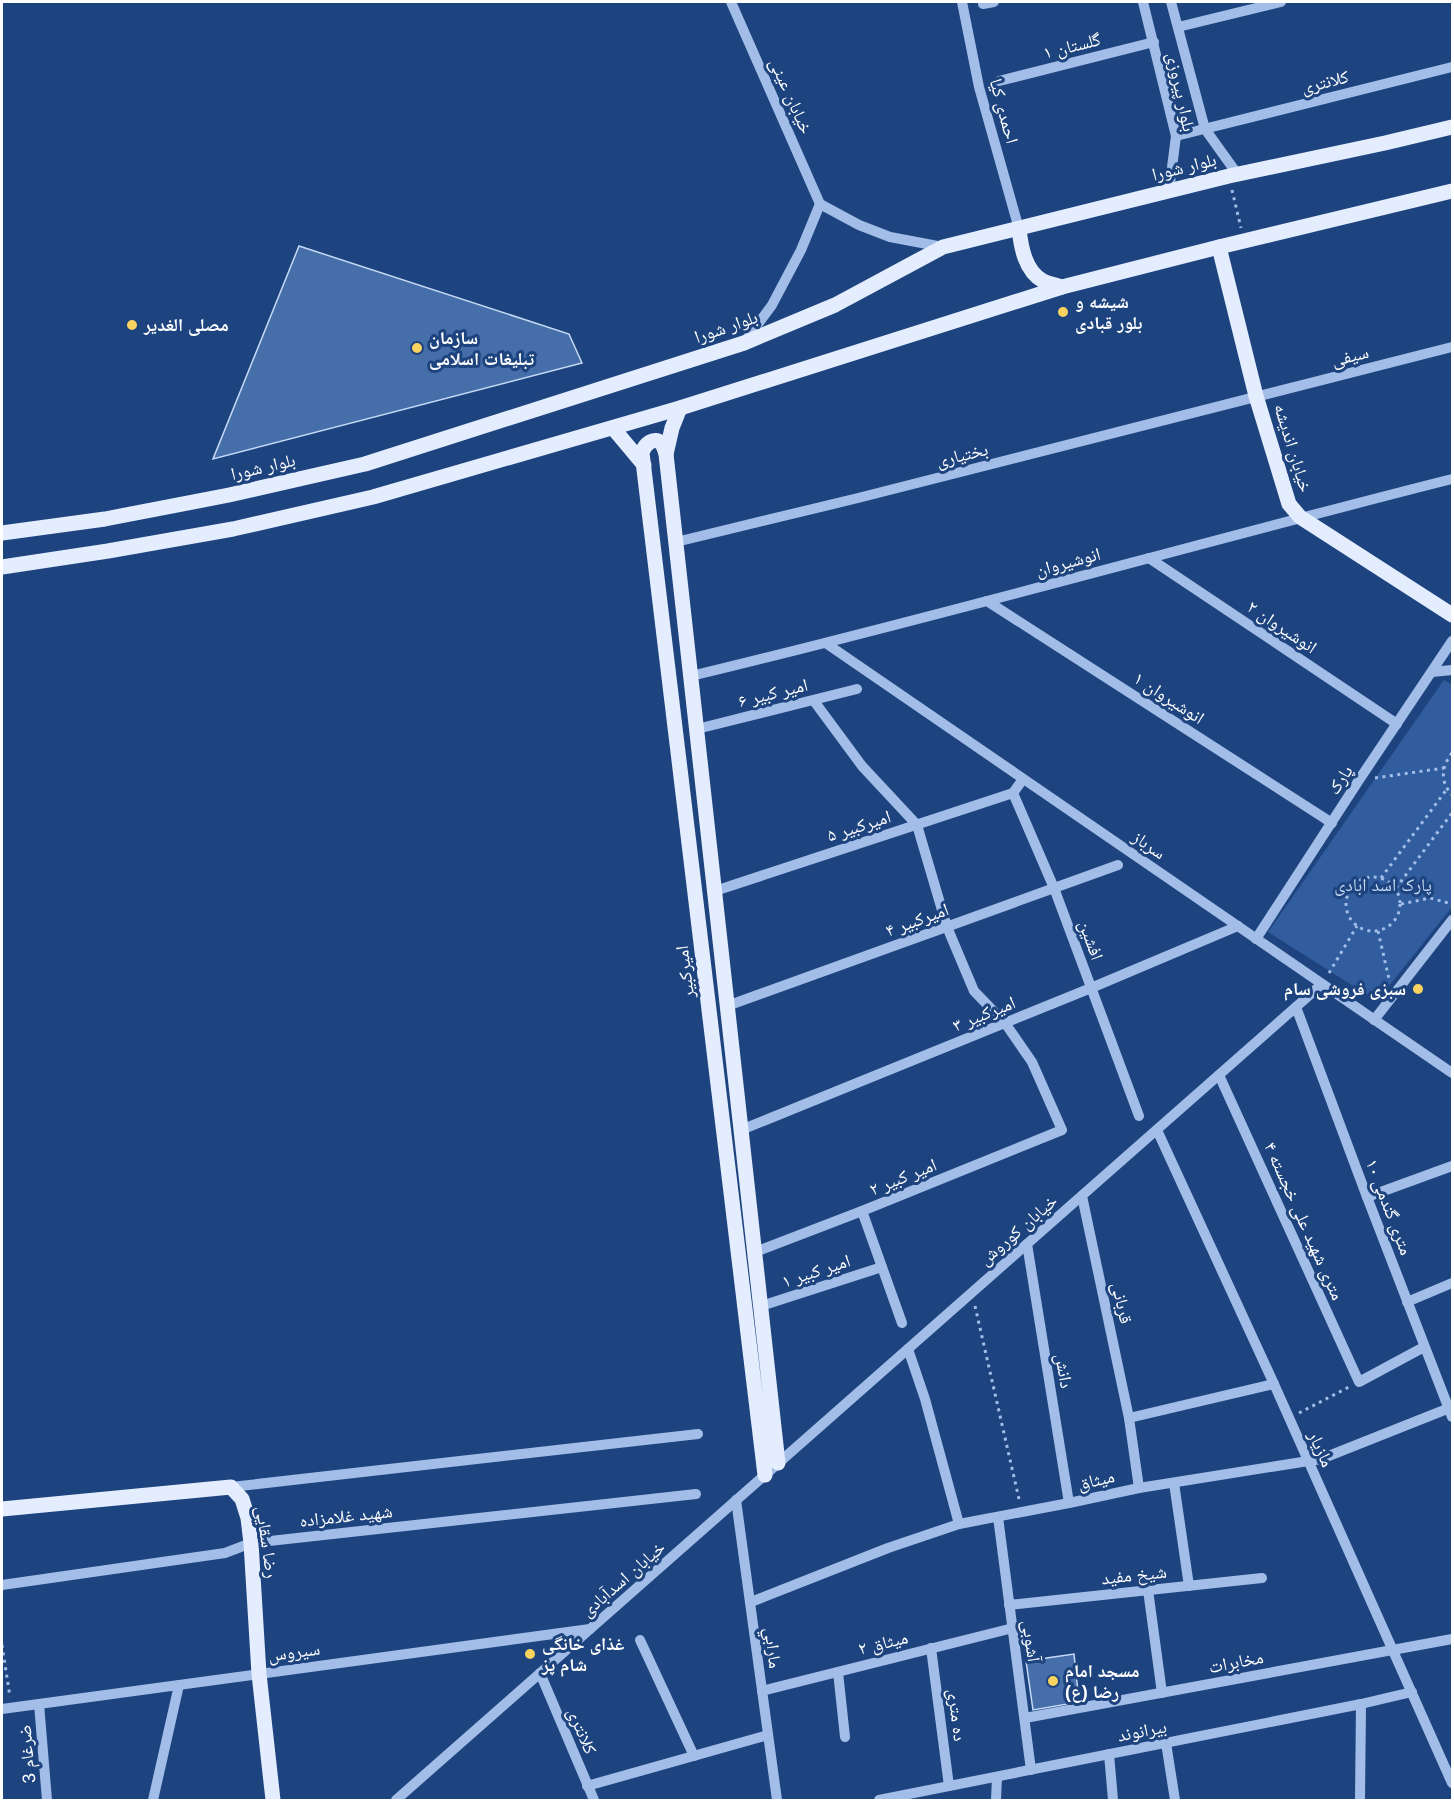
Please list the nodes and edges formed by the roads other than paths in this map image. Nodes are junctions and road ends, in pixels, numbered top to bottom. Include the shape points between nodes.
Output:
1 (731, 2) edge
2 (962, 2) edge
3 (1143, 2) edge
4 (1171, 2) edge
5 (1281, 2) edge
6 (1178, 27) junction
7 (1154, 42) junction
8 (1452, 68) edge
9 (999, 81) dead end
10 (1452, 127) edge
11 (1205, 129) junction
12 (1176, 136) junction
13 (1233, 176) junction
14 (1169, 191) junction
15 (1452, 191) edge
16 (820, 204) junction
17 (1019, 229) junction
18 (943, 247) junction
19 (1219, 247) junction
20 (1062, 287) junction
21 (744, 343) junction
22 (1452, 347) edge
23 (1256, 396) junction
24 (680, 408) junction
25 (614, 428) junction
26 (666, 454) junction
27 (644, 465) junction
28 (1452, 479) edge
29 (1300, 517) junction
30 (2, 533) edge
31 (676, 542) junction
32 (1149, 558) junction
33 (2, 567) edge
34 (987, 601) junction
35 (1452, 615) edge
36 (1452, 641) edge
37 (827, 644) junction
38 (1452, 670) edge
39 (1432, 672) junction
40 (691, 676) junction
41 (857, 689) dead end
42 (814, 701) junction
43 (1397, 724) junction
44 (698, 729) junction
45 (1023, 779) junction
46 (1013, 793) junction
47 (1332, 823) junction
48 (917, 825) junction
49 (1118, 865) dead end
50 (1054, 888) junction
51 (715, 891) junction
52 (1452, 920) edge
53 (1238, 926) junction
54 (947, 927) junction
55 (1256, 939) junction
56 (1322, 984) junction
57 (1091, 988) junction
58 (727, 1006) junction
59 (1296, 1007) junction
60 (1374, 1020) junction
61 (1005, 1023) junction
62 (1452, 1074) edge
63 (1219, 1075) junction
64 (1139, 1116) dead end
65 (741, 1130) junction
66 (1157, 1130) junction
67 (1452, 1166) edge
68 (746, 1173) junction
69 (729, 1176) junction
70 (1082, 1196) junction
71 (1367, 1197) junction
72 (862, 1211) junction
73 (1027, 1245) junction
74 (754, 1252) junction
75 (882, 1267) junction
76 (1452, 1283) edge
77 (1407, 1302) junction
78 (761, 1306) junction
79 (902, 1323) dead end
80 (1424, 1347) junction
81 (908, 1349) junction
82 (1274, 1384) junction
83 (1451, 1411) edge
84 (1129, 1418) junction
85 (698, 1434) dead end
86 (1308, 1461) junction
87 (778, 1463) junction
88 (765, 1475) junction
89 (1174, 1483) junction
90 (231, 1487) junction
91 (1139, 1488) junction
92 (696, 1494) dead end
93 (736, 1500) junction
94 (1069, 1503) junction
95 (2, 1509) edge
96 (998, 1516) junction
97 (959, 1524) junction
98 (251, 1543) junction
99 (1262, 1578) dead end
100 (2, 1585) edge
101 (1189, 1586) junction
102 (1148, 1590) junction
103 (751, 1602) junction
104 (1009, 1605) junction
105 (591, 1628) junction
106 (1013, 1628) junction
107 (1452, 1639) edge
108 (640, 1640) dead end
109 (932, 1648) junction
110 (1393, 1650) junction
111 (838, 1672) junction
112 (259, 1674) junction
113 (540, 1674) junction
114 (179, 1685) junction
115 (762, 1691) junction
116 (1412, 1692) junction
117 (1162, 1693) junction
118 (39, 1704) junction
119 (1361, 1704) junction
120 (7, 1708) edge
121 (1025, 1718) junction
122 (768, 1735) junction
123 (845, 1737) dead end
124 (1166, 1743) junction
125 (1109, 1754) junction
126 (694, 1756) junction
127 (1031, 1770) junction
128 (997, 1777) junction
129 (1452, 1783) edge
130 (587, 1786) junction
131 (949, 1786) junction
132 (47, 1800) edge
133 (153, 1800) edge
134 (273, 1800) edge
135 (396, 1800) edge
136 (594, 1800) edge
137 (777, 1800) edge
138 (879, 1800) edge
139 (996, 1800) edge
140 (1113, 1800) edge
141 (1175, 1800) edge
142 (1360, 1800) edge

1 - 16 street, خیابان عینی
2 - 17 street, احمدی کیا via 979,87
3 - 7 street, بلوار پیروزی
4 - 6 street, بلوار پیروزی
5 - 6 street
6 - 11 street, بلوار پیروزی
7 - 9 street, گلستان ۱
7 - 12 street, بلوار پیروزی
8 - 11 street, کلانتری
10 - 13 main road, بلوار شورا
11 - 12 street, کلانتری
11 - 13 street, بلوار پیروزی
12 - 14 street, بلوار پیروزی
13 - 14 main road, بلوار شورا
14 - 17 main road, بلوار شورا
15 - 19 main road
16 - 18 street via 890,237
16 - 21 street via 772,305
17 - 18 main road, بلوار شورا
17 - 20 main road via 1029,267 1042,281
18 - 21 main road, بلوار شورا via 835,305
19 - 20 main road
19 - 23 main road, خیابان اندیشه
20 - 24 main road
21 - 30 main road, بلوار شورا via 365,464 105,519
22 - 23 street, سیفی
23 - 29 main road, خیابان اندیشه via 1289,504
23 - 31 street, بختیاری
24 - 25 main road
24 - 26 main road
25 - 27 main road
25 - 33 main road via 373,497 245,526
26 - 27 main road via 663,444 649,442 642,453
26 - 31 main road
27 - 69 main road, امیرکبیر
28 - 29 street, انوشیروان
29 - 32 street, انوشیروان
29 - 35 main road, خیابان اندیشه
31 - 40 main road
32 - 34 street, انوشیروان
32 - 43 street, انوشیروان ۲
34 - 37 street, انوشیروان
34 - 47 street, انوشیروان ۱
36 - 39 street, پارک
37 - 40 street, انوشیروان
37 - 45 street, سرباز
38 - 39 street
39 - 43 street, پارک
40 - 44 main road
41 - 42 street, امیر کبیر ۶
42 - 44 street, امیر کبیر ۶
42 - 48 street via 862,766
43 - 47 street, پارک
44 - 51 main road
45 - 46 street
45 - 53 street, سرباز
46 - 48 street, امیرکبیر ۵
46 - 50 street, افشین
47 - 55 street, پارک
48 - 51 street, امیرکبیر ۵
48 - 54 street
49 - 50 street, امیرکبیر ۴
50 - 54 street, امیرکبیر ۴
50 - 57 street, افشین
51 - 58 main road
52 - 60 street
53 - 55 street, سرباز
53 - 57 street, امیرکبیر ۳
54 - 58 street, امیرکبیر ۴
54 - 61 street via 974,991
55 - 56 street, سرباز
56 - 59 street, خیابان کوروش
56 - 60 street, سرباز
57 - 61 street, امیرکبیر ۳
57 - 64 street, افشین
58 - 65 main road
59 - 63 street, خیابان کوروش
59 - 71 street, ۱۰ متری گندمی
60 - 62 street, سرباز
61 - 65 street, امیرکبیر ۳
61 - 72 street, امیر کبیر ۲ via 1032,1062 1062,1130
63 - 66 street, خیابان کوروش
63 - 80 street, ۴ متری شهید علی خجسته via 1359,1382
65 - 68 main road
66 - 70 street, خیابان کوروش
66 - 82 street, مازیار
67 - 71 street
68 - 69 main road
68 - 74 main road
69 - 88 main road, امیرکبیر
70 - 73 street, خیابان کوروش
70 - 84 street, قربانی
71 - 77 street, ۱۰ متری گندمی
72 - 74 street, امیر کبیر ۲
72 - 75 street
73 - 81 street, خیابان کوروش
73 - 94 street, دانش
74 - 78 main road
75 - 78 street, امیر کبیر ۱
75 - 79 street
76 - 77 street
77 - 80 street, ۱۰ متری گندمی
78 - 87 main road
80 - 83 street, ۱۰ متری گندمی
81 - 87 street, خیابان کوروش
81 - 97 street
82 - 84 street
82 - 86 street, مازیار
83 - 86 street, میثاق
84 - 91 street, قربانی
85 - 90 street
86 - 89 street, میثاق
86 - 110 street, مازیار
87 - 88 street, خیابان کوروش
88 - 93 street, خیابان کوروش
89 - 91 street, میثاق
89 - 101 street
90 - 95 main road
90 - 98 main road, رضا سقایی via 242,1499
91 - 94 street, میثاق
92 - 98 street, شهید غلامزاده
93 - 103 street, مارابي
93 - 105 street, خیابان اسدآبادی
94 - 96 street, میثاق
96 - 97 street, میثاق
96 - 104 street, آشوبی
97 - 103 street, میثاق
98 - 100 street, شهید غلامزاده via 225,1553
98 - 112 main road, رضا سقایی
99 - 101 street, شیخ مفید
101 - 102 street, شیخ مفید
102 - 104 street, شیخ مفید
102 - 117 street
103 - 115 street, مارابي
104 - 106 street, آشوبی
105 - 112 street, سیروس
105 - 113 street, خیابان اسدآبادی
106 - 109 street, میثاق ۲
106 - 121 street, آشوبی
107 - 110 street, مخابرات
108 - 126 street
109 - 111 street, میثاق ۲
109 - 131 street, ده متری
110 - 116 street, مازیار
110 - 117 street, مخابرات
111 - 115 street, میثاق ۲
111 - 123 street
112 - 114 street, سیروس
112 - 134 main road, رضا سقایی
113 - 130 street, کلانتری
113 - 135 street, خیابان اسدآبادی
114 - 118 street, سیروس
114 - 133 street
115 - 122 street, مارابي
116 - 119 street, بیرانوند
116 - 129 street, مازیار
117 - 121 street, مخابرات
118 - 120 street, سیروس
118 - 132 street, ضرغام 3
119 - 124 street, بیرانوند
119 - 142 street
121 - 127 street, آشوبی
122 - 126 street
122 - 137 street, مارابي
124 - 125 street, بیرانوند
124 - 141 street
125 - 127 street, بیرانوند
125 - 140 street
126 - 130 street
127 - 128 street, بیرانوند
128 - 131 street, بیرانوند
128 - 139 street
130 - 136 street, کلانتری
131 - 138 street, بیرانوند

